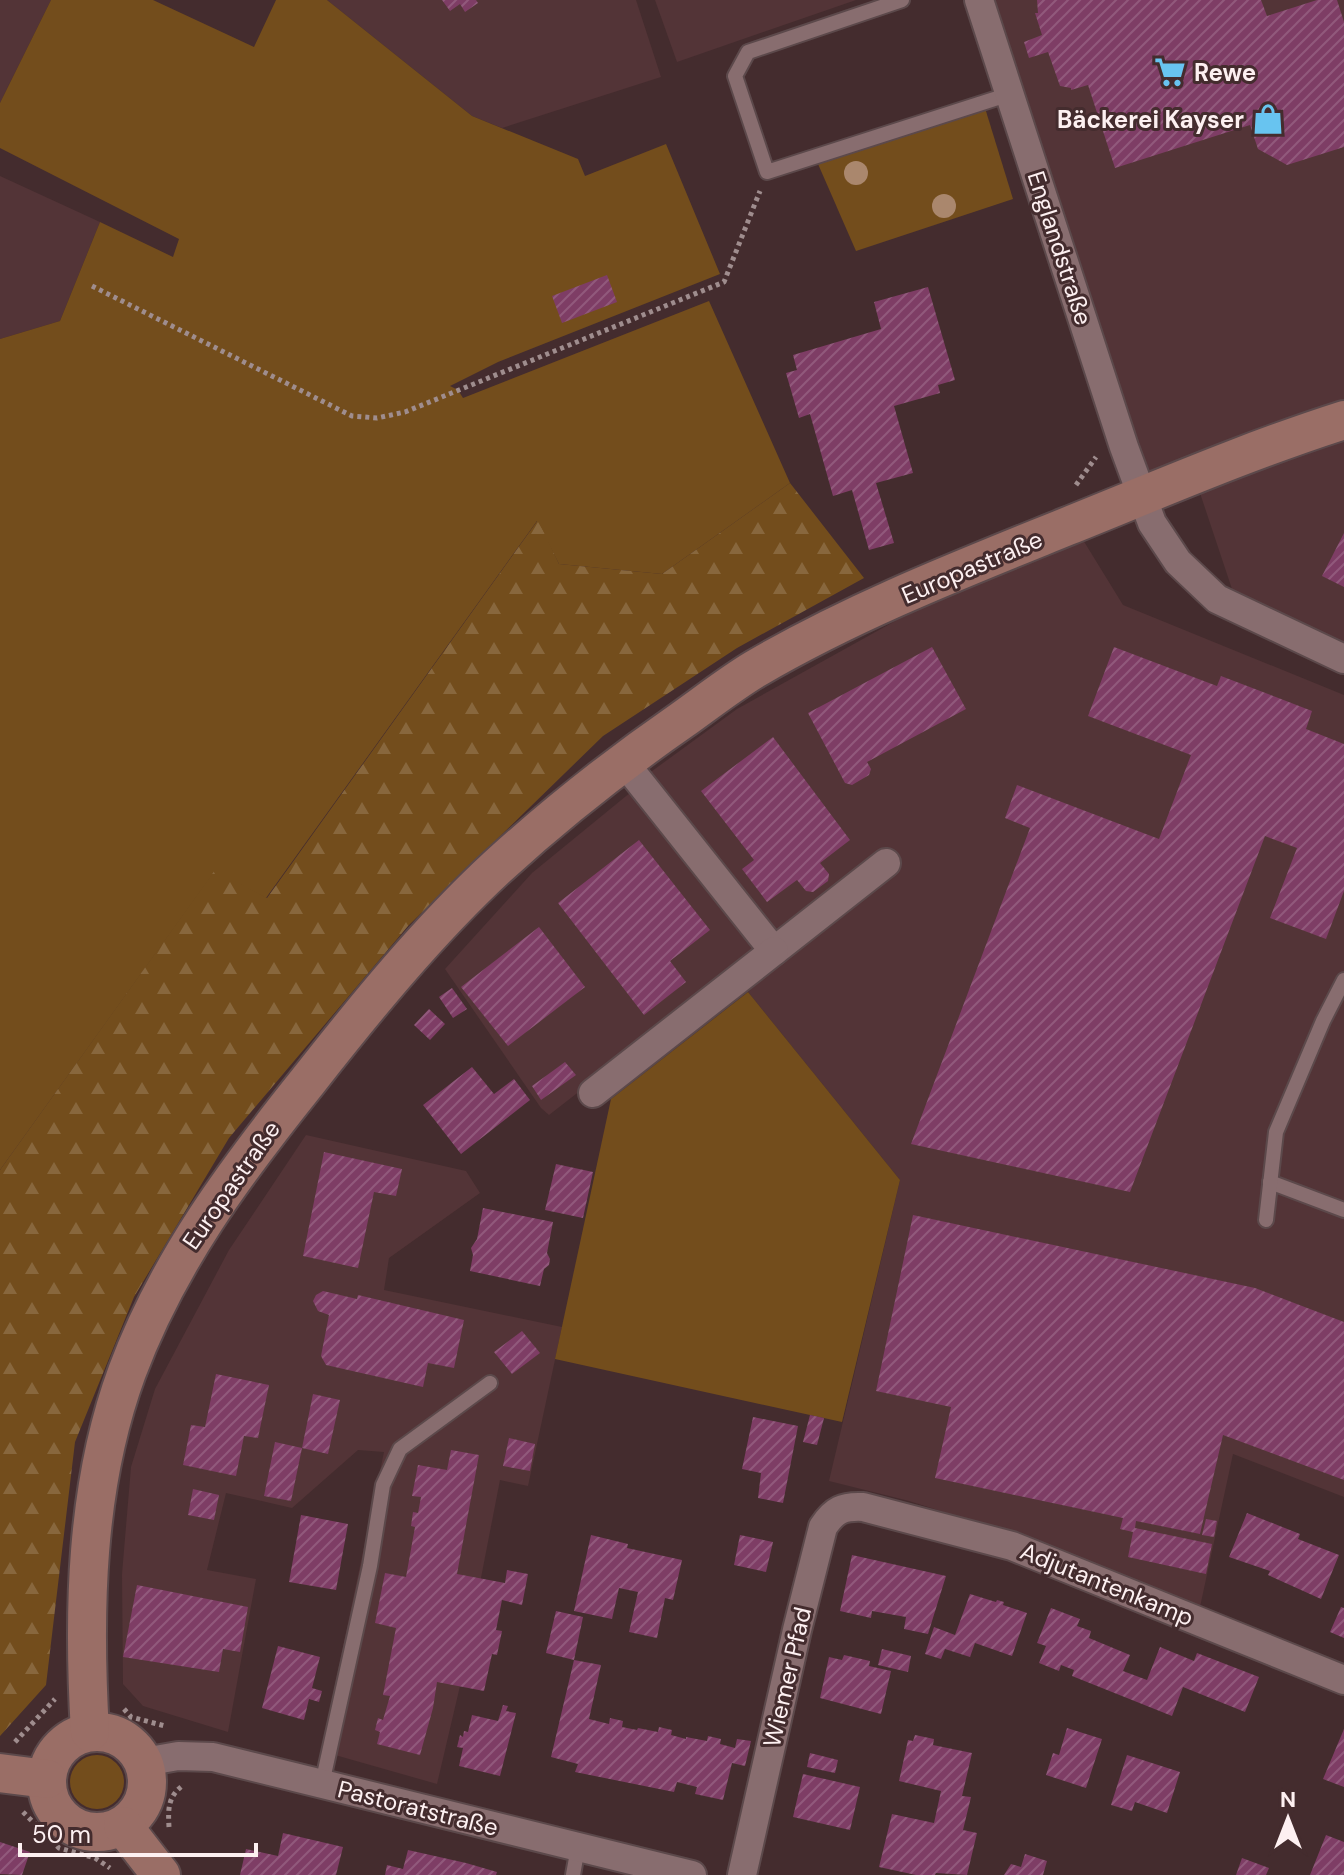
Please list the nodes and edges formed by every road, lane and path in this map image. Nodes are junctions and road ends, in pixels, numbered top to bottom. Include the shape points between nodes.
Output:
1 (902, 0) edge
2 (979, 0) edge
3 (1010, 94) junction
4 (767, 172) junction
5 (92, 286) dead end
6 (1344, 420) edge
7 (1124, 447) junction
8 (1071, 489) dead end
9 (1142, 496) junction
10 (1344, 659) edge
11 (623, 761) junction
12 (886, 863) dead end
13 (774, 951) junction
14 (1344, 980) edge
15 (593, 1093) dead end
16 (1270, 1182) junction
17 (1344, 1210) edge
18 (1266, 1220) dead end
19 (490, 1383) dead end
20 (863, 1507) joint
21 (1344, 1680) edge
22 (90, 1732) junction
23 (144, 1762) junction
24 (0, 1773) edge
25 (47, 1779) junction
26 (322, 1784) junction
27 (123, 1826) junction
28 (578, 1847) junction
29 (161, 1875) edge
30 (573, 1875) edge
31 (692, 1875) edge
32 (742, 1875) edge

1 - 4 lane via 748,52 735,76
2 - 3 street, Englandstraße
3 - 4 lane
3 - 7 street, Englandstraße
4 - 5 path via 724,282 405,412 377,418 352,416
6 - 9 street, Europastraße
7 - 8 path via 1095,458
7 - 9 street, Englandstraße
9 - 10 street, Englandstraße via 1152,523 1178,562 1217,599
9 - 11 street, Europastraße via 864,613 754,670
11 - 13 street
11 - 22 street, Europastraße via 497,868 353,1024 245,1159 159,1295 108,1433 97,1491 88,1588
12 - 13 street
13 - 15 street
14 - 16 lane via 1276,1132
16 - 17 lane
16 - 18 lane
19 - 26 lane via 400,1449 383,1485
20 - 21 street, Adjutantenkamp via 1012,1546
20 - 32 street, Wiemer Pfad via 841,1508 823,1527
22 - 23 street via 122,1738
22 - 25 street via 59,1749
23 - 26 street, Pastoratstraße via 213,1757
23 - 27 street via 146,1796
24 - 25 street
25 - 27 street via 49,1801 74,1828 91,1833
26 - 28 street, Pastoratstraße
27 - 29 street
28 - 30 lane
28 - 31 street, Pastoratstraße

